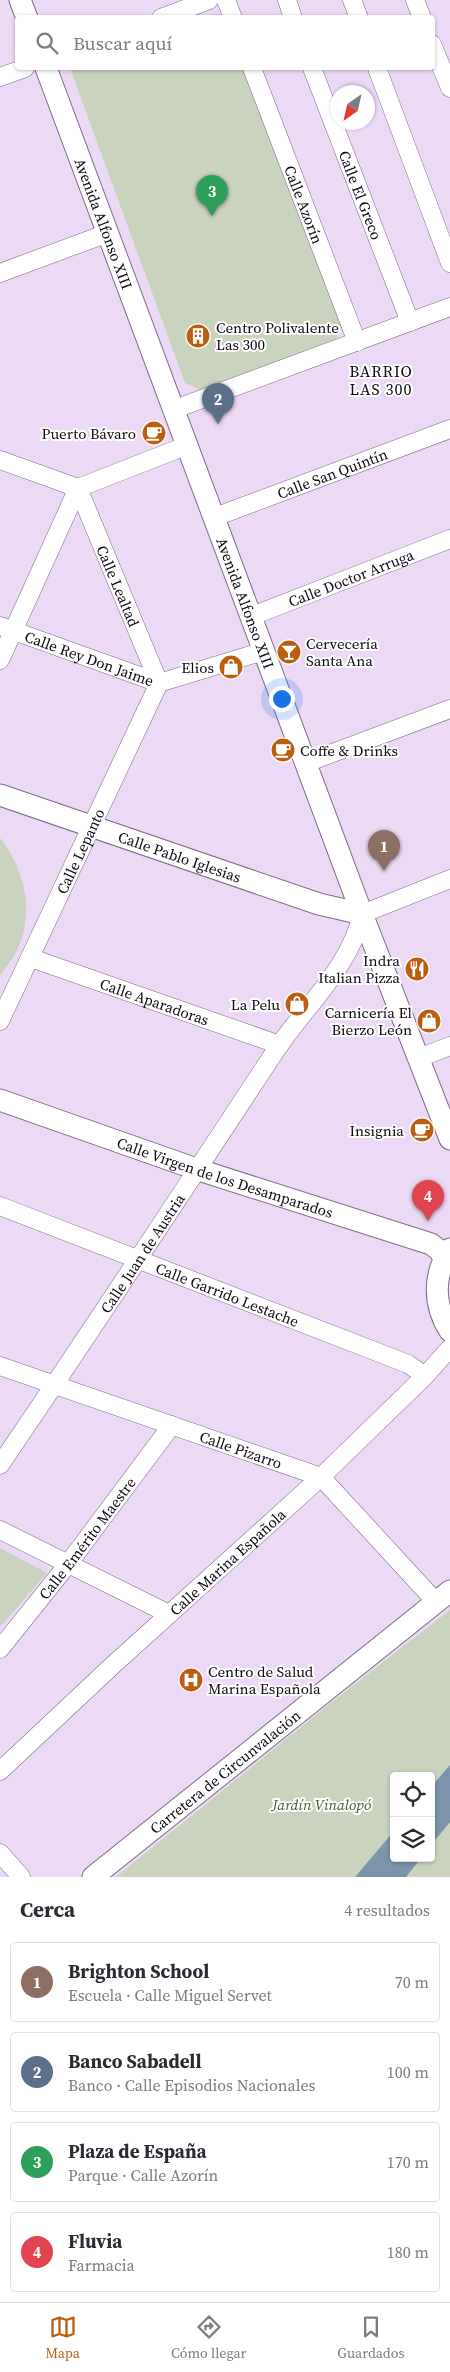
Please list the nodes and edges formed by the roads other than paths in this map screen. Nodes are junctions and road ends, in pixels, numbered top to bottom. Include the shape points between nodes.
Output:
1 (20, 0) edge
2 (209, 0) edge
3 (226, 0) edge
4 (287, 0) edge
5 (352, 0) edge
6 (415, 0) edge
7 (26, 15) edge
8 (169, 15) edge
9 (232, 15) edge
10 (292, 15) edge
11 (358, 15) edge
12 (421, 15) edge
13 (435, 51) edge
14 (19, 70) edge
15 (47, 70) edge
16 (253, 70) edge
17 (313, 70) edge
18 (378, 70) edge
19 (0, 77) edge
20 (450, 88) edge
21 (108, 233) junction
22 (450, 263) edge
23 (0, 273) edge
24 (450, 307) edge
25 (410, 322) junction
26 (358, 342) junction
27 (175, 410) junction
28 (450, 428) edge
29 (188, 445) junction
30 (0, 460) edge
31 (78, 488) junction
32 (215, 517) junction
33 (450, 539) edge
34 (252, 616) junction
35 (7, 628) edge
36 (264, 650) junction
37 (0, 660) edge
38 (159, 683) junction
39 (450, 709) edge
40 (306, 763) junction
41 (0, 796) edge
42 (92, 828) junction
43 (450, 879) edge
44 (362, 914) junction
45 (31, 958) junction
46 (0, 1021) edge
47 (280, 1045) junction
48 (450, 1046) edge
49 (419, 1058) junction
50 (0, 1100) edge
51 (450, 1139) edge
52 (199, 1170) junction
53 (0, 1206) edge
54 (447, 1253) edge
55 (138, 1259) junction
56 (450, 1332) edge
57 (450, 1348) edge
58 (0, 1366) edge
59 (425, 1376) junction
60 (54, 1385) junction
61 (172, 1426) junction
62 (0, 1466) edge
63 (321, 1477) junction
64 (0, 1530) edge
65 (68, 1564) junction
66 (443, 1597) edge
67 (169, 1614) junction
68 (0, 1649) edge
69 (0, 1771) edge
70 (0, 1853) edge
71 (21, 1877) edge
72 (93, 1877) edge

1 - 7 street
2 - 8 street
3 - 9 street
4 - 10 street
5 - 11 street
6 - 12 street
13 - 20 street
14 - 19 street
15 - 21 street, Avenida Alfonso XIII
16 - 26 street, Calle Azorín
17 - 25 street, Calle El Greco
18 - 22 street
21 - 23 street
21 - 27 street, Avenida Alfonso XIII
24 - 25 street
25 - 26 street
26 - 27 street
27 - 29 street, Avenida Alfonso XIII
28 - 32 street, Calle San Quintín
29 - 31 street
29 - 32 street, Avenida Alfonso XIII
30 - 31 street
31 - 35 street
31 - 38 street, Calle Lealtad
32 - 34 street, Avenida Alfonso XIII
33 - 34 street, Calle Doctor Arruga
34 - 36 street, Avenida Alfonso XIII
35 - 37 street
35 - 38 street, Calle Rey Don Jaime
36 - 38 street, Calle Rey Don Jaime
36 - 40 street, Avenida Alfonso XIII
38 - 42 street, Calle Lepanto
39 - 40 street
40 - 44 street, Avenida Alfonso XIII
41 - 42 street, Calle Pablo Iglesias
42 - 44 street, Calle Pablo Iglesias via 319,904
42 - 45 street, Calle Lepanto
43 - 44 street
44 - 47 street, Calle Juan de Austria via 345,956
44 - 49 street, Avenida Alfonso XIII
45 - 46 street, Calle Lepanto
45 - 47 street, Calle Aparadoras
47 - 52 street, Calle Juan de Austria
48 - 49 street
49 - 51 street, Avenida Alfonso XIII
50 - 52 street, Calle Virgen de los Desamparados
52 - 54 street, Calle Virgen de los Desamparados via 431,1244
52 - 55 street, Calle Juan de Austria
53 - 55 street, Calle Garrido Lestache
54 - 56 street via 437,1278 437,1299 442,1320
55 - 59 street, Calle Garrido Lestache via 408,1364
55 - 60 street, Calle Juan de Austria
57 - 59 street, Calle Marina Española
58 - 60 street, Calle Pizarro
59 - 63 street, Calle Marina Española
60 - 61 street, Calle Pizarro
60 - 62 street, Calle Juan de Austria
61 - 63 street, Calle Pizarro
61 - 65 street, Calle Emérito Maestre
63 - 66 street, Calle Pizarro
63 - 67 street, Calle Marina Española
64 - 65 street
65 - 67 street
65 - 68 street, Calle Emérito Maestre
66 - 72 street, Carretera de Circunvalación
67 - 69 street, Calle Marina Española
70 - 71 street

